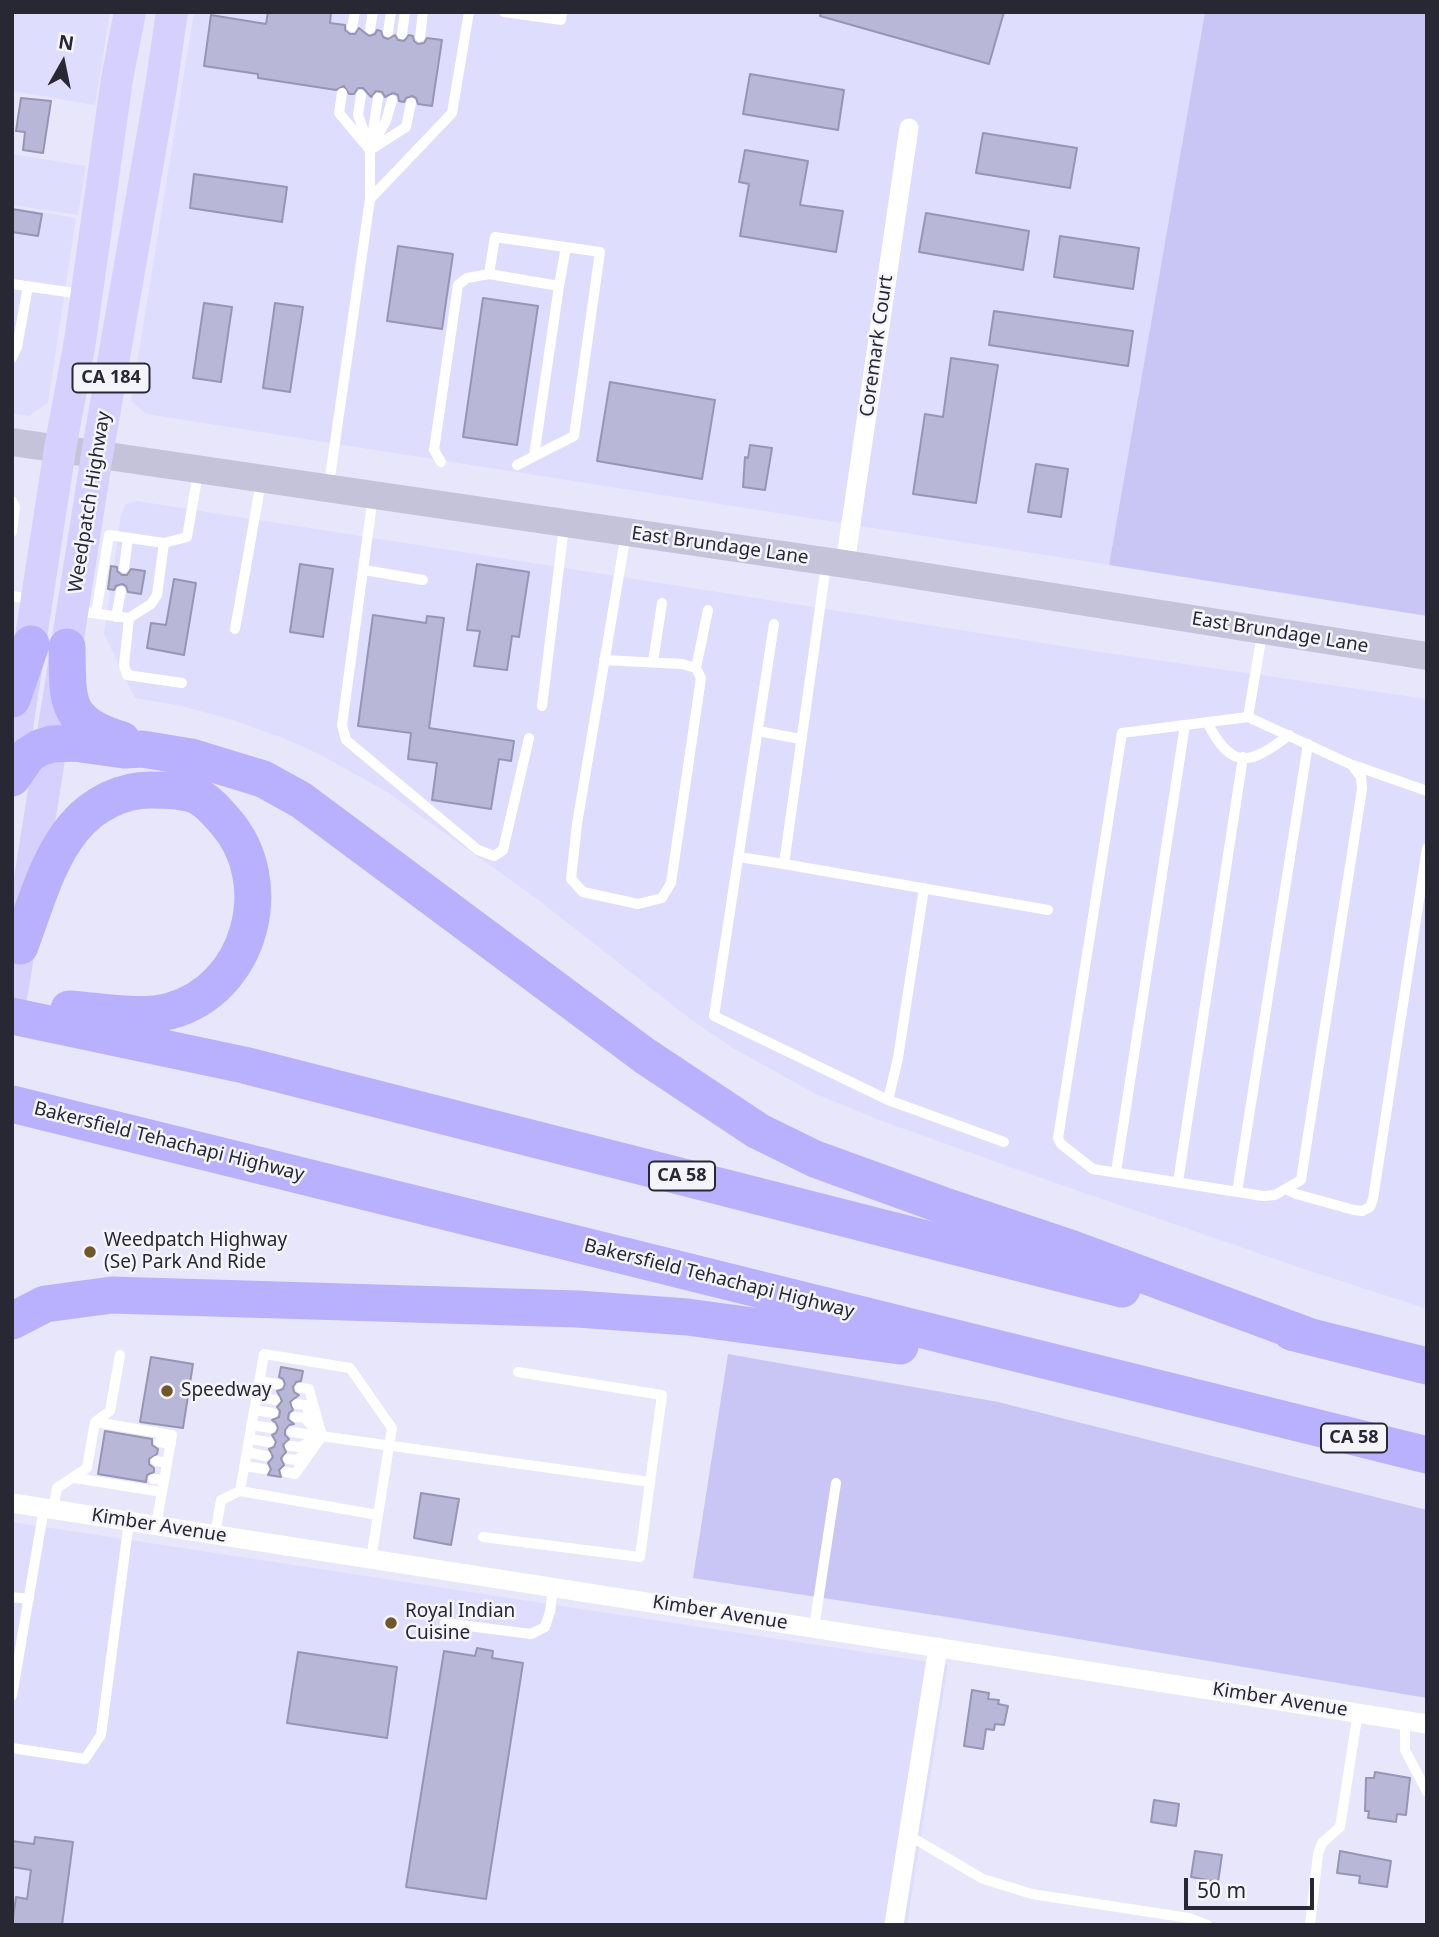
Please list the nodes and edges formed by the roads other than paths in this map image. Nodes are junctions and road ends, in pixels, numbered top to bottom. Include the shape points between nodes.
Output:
1 (130, 12) edge
2 (172, 12) edge
3 (355, 12) edge
4 (373, 12) edge
5 (391, 12) edge
6 (405, 12) edge
7 (424, 12) edge
8 (469, 12) edge
9 (504, 12) edge
10 (562, 12) edge
11 (352, 27) dead end
12 (370, 29) dead end
13 (388, 32) dead end
14 (402, 34) dead end
15 (420, 37) dead end
16 (342, 93) dead end
17 (361, 95) dead end
18 (378, 98) dead end
19 (392, 100) dead end
20 (411, 103) dead end
21 (909, 128) dead end
22 (370, 150) junction
23 (370, 199) junction
24 (566, 247) junction
25 (489, 274) junction
26 (12, 284) edge
27 (28, 286) junction
28 (559, 286) junction
29 (86, 295) junction
30 (12, 358) edge
31 (12, 442) edge
32 (60, 449) junction
33 (97, 455) junction
34 (534, 456) junction
35 (441, 462) dead end
36 (517, 465) dead end
37 (198, 470) junction
38 (261, 479) junction
39 (328, 488) junction
40 (373, 495) junction
41 (12, 501) edge
42 (564, 523) junction
43 (12, 532) edge
44 (626, 532) junction
45 (97, 533) junction
46 (128, 538) junction
47 (164, 543) junction
48 (836, 563) junction
49 (124, 568) dead end
50 (363, 570) junction
51 (423, 580) dead end
52 (121, 591) dead end
53 (25, 598) edge
54 (662, 603) dead end
55 (708, 610) dead end
56 (85, 612) junction
57 (117, 617) junction
58 (129, 618) junction
59 (774, 624) dead end
60 (235, 629) dead end
61 (1262, 630) junction
62 (31, 644) junction
63 (67, 647) junction
64 (1427, 656) edge
65 (604, 660) junction
66 (653, 662) junction
67 (696, 668) junction
68 (182, 683) dead end
69 (12, 699) edge
70 (542, 706) dead end
71 (1248, 717) junction
72 (1207, 722) junction
73 (1185, 725) junction
74 (758, 731) junction
75 (1289, 735) junction
76 (529, 738) dead end
77 (800, 739) junction
78 (52, 744) junction
79 (1308, 744) junction
80 (142, 749) junction
81 (1243, 758) junction
82 (12, 760) edge
83 (1352, 765) junction
84 (12, 778) edge
85 (1427, 791) edge
86 (1427, 848) edge
87 (739, 857) junction
88 (784, 864) junction
89 (924, 888) junction
90 (1048, 910) dead end
91 (20, 946) junction
92 (12, 993) edge
93 (12, 1005) edge
94 (36, 1016) edge
95 (888, 1100) junction
96 (25, 1115) edge
97 (1004, 1142) dead end
98 (1115, 1172) junction
99 (1178, 1182) junction
100 (1286, 1189) junction
101 (1237, 1192) junction
102 (12, 1321) edge
103 (1314, 1338) junction
104 (120, 1356) dead end
105 (1427, 1366) edge
106 (518, 1372) dead end
107 (259, 1381) junction
108 (278, 1384) dead end
109 (300, 1388) dead end
110 (257, 1397) junction
111 (275, 1400) dead end
112 (297, 1404) dead end
113 (254, 1410) junction
114 (273, 1413) dead end
115 (295, 1417) dead end
116 (1281, 1420) junction
117 (251, 1425) junction
118 (94, 1427) junction
119 (271, 1429) dead end
120 (292, 1432) dead end
121 (105, 1434) dead end
122 (322, 1436) junction
123 (249, 1439) junction
124 (159, 1442) dead end
125 (269, 1442) dead end
126 (171, 1444) junction
127 (290, 1446) dead end
128 (390, 1446) junction
129 (90, 1450) junction
130 (102, 1451) dead end
131 (247, 1452) junction
132 (1427, 1455) edge
133 (266, 1456) dead end
134 (288, 1459) dead end
135 (156, 1461) dead end
136 (167, 1463) junction
137 (244, 1465) junction
138 (86, 1468) junction
139 (264, 1469) dead end
140 (99, 1471) dead end
141 (286, 1472) dead end
142 (75, 1478) junction
143 (153, 1479) dead end
144 (164, 1480) junction
145 (650, 1482) junction
146 (836, 1483) dead end
147 (240, 1491) junction
148 (162, 1492) junction
149 (12, 1503) edge
150 (48, 1509) junction
151 (378, 1515) junction
152 (129, 1521) junction
153 (156, 1525) junction
154 (215, 1535) junction
155 (483, 1537) dead end
156 (371, 1559) junction
157 (553, 1587) junction
158 (12, 1597) edge
159 (29, 1600) junction
160 (445, 1623) dead end
161 (814, 1628) junction
162 (938, 1647) junction
163 (12, 1696) edge
164 (1358, 1712) junction
165 (1405, 1720) junction
166 (1427, 1724) edge
167 (12, 1748) edge
168 (1427, 1792) edge
169 (908, 1835) junction
170 (894, 1925) edge
171 (1207, 1925) edge
172 (1310, 1925) edge

1 - 29 main road, Weedpatch Highway / CA 184
2 - 33 main road, Weedpatch Highway / CA 184
3 - 11 lane
4 - 12 lane
5 - 13 lane
6 - 14 lane
7 - 15 lane
8 - 23 lane via 452,113
9 - 10 lane via 561,20
16 - 22 lane via 340,113
17 - 22 lane via 358,115
18 - 22 lane
19 - 22 lane
20 - 22 lane via 406,127
21 - 48 street, Coremark Court
22 - 23 lane
23 - 39 lane
24 - 25 lane via 495,237
24 - 28 lane
24 - 34 lane via 600,252 575,436
25 - 28 lane
25 - 35 lane via 467,278 458,285 434,450
26 - 27 lane
27 - 29 lane
27 - 30 lane
28 - 34 lane
29 - 32 main road, Weedpatch Highway / CA 184
31 - 32 main road, East Brundage Lane
32 - 33 main road, East Brundage Lane
32 - 53 main road, Weedpatch Highway / CA 184
33 - 37 main road, East Brundage Lane
33 - 45 main road, Weedpatch Highway / CA 184
34 - 36 lane
37 - 38 main road, East Brundage Lane
37 - 47 lane via 187,537
38 - 39 main road, East Brundage Lane
38 - 60 lane
39 - 40 main road, East Brundage Lane
40 - 42 main road, East Brundage Lane
40 - 50 lane
41 - 43 lane
42 - 44 main road, East Brundage Lane
42 - 70 lane
44 - 48 main road, East Brundage Lane
44 - 65 lane
45 - 46 lane
45 - 56 main road, Weedpatch Highway / CA 184
46 - 47 lane
46 - 49 lane
47 - 58 lane via 157,595
48 - 61 main road, East Brundage Lane
48 - 77 lane
50 - 51 lane
50 - 76 lane via 342,725 346,740 478,850 494,856 503,850
52 - 57 lane
53 - 62 main road, Weedpatch Highway / CA 184
54 - 66 lane
55 - 67 lane
56 - 57 lane
56 - 63 main road, Weedpatch Highway / CA 184
57 - 58 lane
58 - 68 lane via 127,675
59 - 74 lane
61 - 64 main road, East Brundage Lane
61 - 71 lane
62 - 69 highway
62 - 82 main road, Weedpatch Highway / CA 184
63 - 78 main road, Weedpatch Highway / CA 184
63 - 80 highway via 70,703 78,716 89,726
65 - 66 lane
65 - 67 lane via 571,879 583,892 638,904 662,898 671,883 701,678
66 - 67 lane
71 - 72 lane
71 - 75 lane
72 - 73 lane
72 - 81 lane via 1217,742
73 - 98 lane
73 - 98 lane via 1122,733 1058,1138 1093,1168
74 - 77 lane
74 - 87 lane
75 - 79 lane
75 - 81 lane via 1264,754
77 - 88 lane
78 - 80 highway
78 - 84 highway via 28,755
78 - 91 main road, Weedpatch Highway / CA 184
79 - 83 lane
79 - 101 lane
80 - 103 highway via 220,764 263,779 301,800 645,1056 758,1131 815,1159
81 - 99 lane
83 - 85 lane
83 - 100 lane via 1361,777 1362,789 1339,937 1301,1180
86 - 100 lane via 1370,1207 1354,1210
87 - 88 lane
87 - 95 lane via 714,1016
88 - 89 lane
89 - 90 lane
89 - 95 lane
91 - 92 main road, Weedpatch Highway / CA 184
91 - 94 highway via 63,843 84,817 109,799 141,790 197,796 216,810 243,849 251,872 252,918 237,958 207,992 170,1011 150,1014
93 - 94 highway
94 - 103 highway, CA 58 via 258,1068
95 - 97 lane
96 - 116 highway, Bakersfield Tehachapi Highway / CA 58 via 232,1157
98 - 99 lane
99 - 101 lane
100 - 101 lane via 1275,1195
102 - 116 highway via 45,1304 112,1295 578,1309 687,1317 885,1344
103 - 105 highway, CA 58
104 - 118 lane via 110,1411
106 - 145 lane via 662,1395
107 - 108 lane
107 - 110 lane
107 - 128 lane via 264,1354 351,1368 392,1428
109 - 122 lane via 309,1390
110 - 111 lane
110 - 113 lane
112 - 122 lane via 305,1405
113 - 114 lane
113 - 117 lane
115 - 122 lane via 305,1418
116 - 132 highway, Bakersfield Tehachapi Highway / CA 58
117 - 119 lane
117 - 123 lane
118 - 121 lane
118 - 126 lane via 172,1435
118 - 129 lane
120 - 122 lane
122 - 127 lane via 300,1447
122 - 128 lane
122 - 134 lane via 297,1460
122 - 141 lane via 295,1474
123 - 125 lane
123 - 131 lane
124 - 126 lane
126 - 136 lane
128 - 145 lane
128 - 151 lane
129 - 130 lane
129 - 138 lane
131 - 133 lane
131 - 137 lane
135 - 136 lane
136 - 144 lane
137 - 139 lane
137 - 147 lane
138 - 140 lane
138 - 142 lane
142 - 148 lane
142 - 150 lane via 57,1488
143 - 144 lane
144 - 148 lane
145 - 155 lane via 640,1557
146 - 161 lane
147 - 151 lane
147 - 154 lane via 221,1500
148 - 153 lane
149 - 150 street, Kimber Avenue
150 - 152 street, Kimber Avenue
150 - 159 lane
151 - 156 lane
152 - 153 street, Kimber Avenue
152 - 167 lane via 102,1735 85,1759
153 - 154 street, Kimber Avenue
154 - 156 street, Kimber Avenue
156 - 157 street, Kimber Avenue
157 - 160 lane via 545,1627 531,1634
157 - 161 street, Kimber Avenue
158 - 159 lane
159 - 163 lane
161 - 162 street, Kimber Avenue
162 - 164 street, Kimber Avenue
162 - 169 street
164 - 165 street, Kimber Avenue
164 - 172 lane via 1340,1827 1322,1843 1318,1854
165 - 166 street, Kimber Avenue
165 - 168 lane via 1405,1750
169 - 170 street
169 - 171 lane via 983,1879 1032,1894 1189,1918

